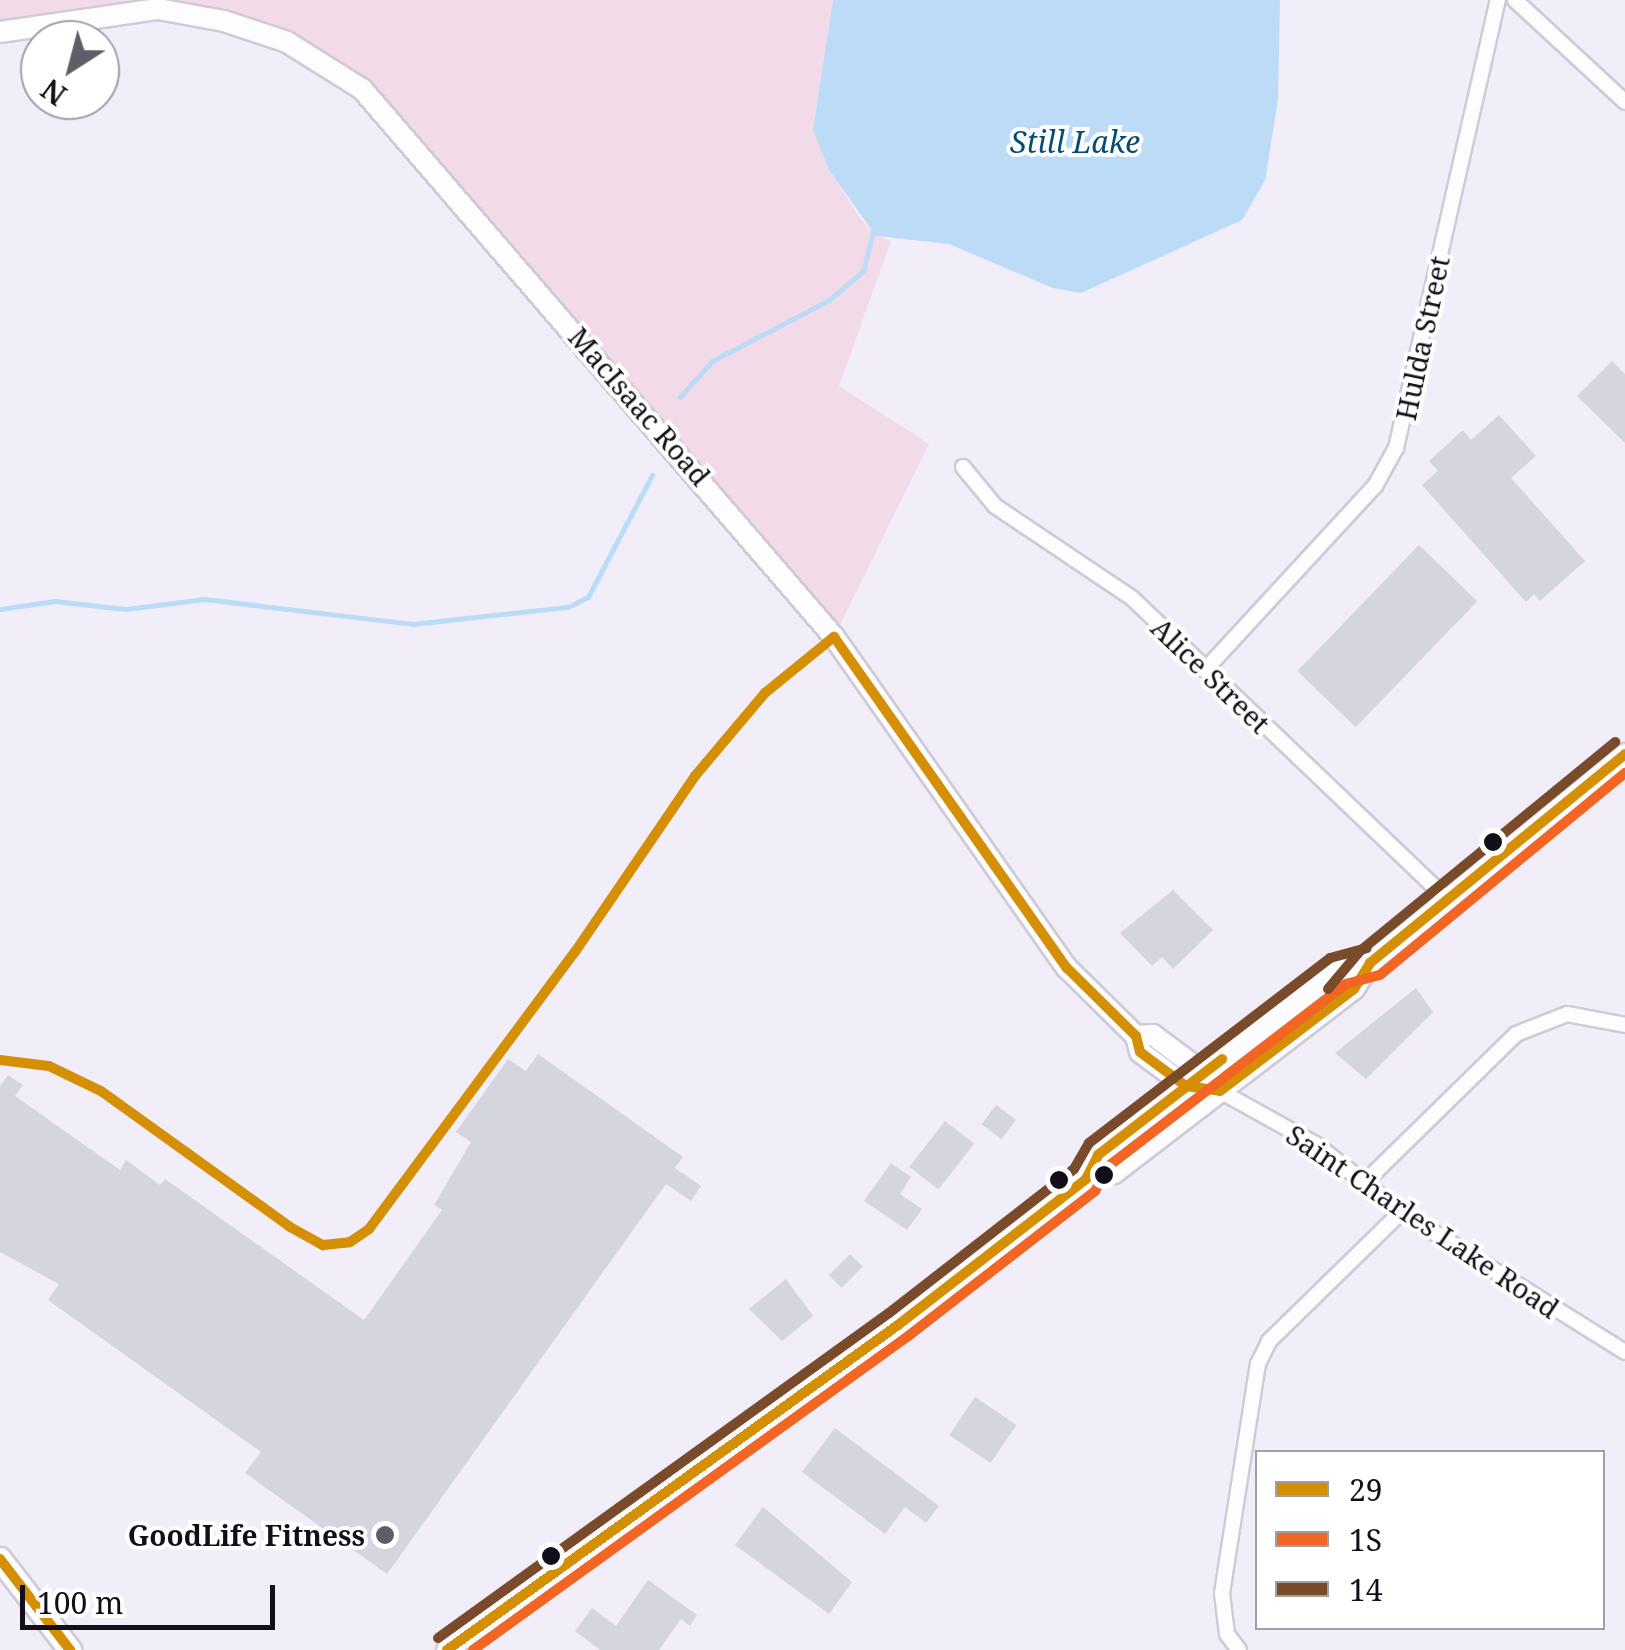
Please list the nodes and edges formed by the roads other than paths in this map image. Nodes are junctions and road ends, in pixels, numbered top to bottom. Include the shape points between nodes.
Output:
1 (1498, 0) edge
2 (1515, 0) edge
3 (0, 32) edge
4 (1625, 102) edge
5 (963, 467) dead end
6 (1204, 670) junction
7 (1625, 754) edge
8 (1448, 900) junction
9 (1370, 963) junction
10 (1625, 1026) edge
11 (1136, 1036) junction
12 (1207, 1070) junction
13 (1186, 1086) junction
14 (1220, 1091) junction
15 (1086, 1178) junction
16 (1364, 1183) junction
17 (1401, 1212) junction
18 (1625, 1352) edge
19 (0, 1559) edge
20 (70, 1650) edge
21 (447, 1650) edge
22 (1239, 1650) edge

1 - 6 street, Hulda Street via 1396,448 1375,486
2 - 4 street
3 - 11 main road, MacIsaac Road via 158,9 287,42 362,88 810,607 1067,968
5 - 6 street, Alice Street via 994,506 1132,598
6 - 8 street, Alice Street
7 - 8 main road
8 - 9 main road
9 - 12 main road via 1339,970
9 - 14 main road via 1354,988
10 - 16 street via 1567,1014 1516,1034
11 - 12 main road, MacIsaac Road via 1153,1034
11 - 13 main road, MacIsaac Road via 1140,1052
12 - 13 main road
12 - 14 main road, MacIsaac Road
13 - 14 main road, MacIsaac Road
13 - 15 main road via 1098,1155
14 - 15 main road via 1114,1174
14 - 16 street, Saint Charles Lake Road via 1317,1146
15 - 21 main road via 809,1392
16 - 17 street, Saint Charles Lake Road
17 - 18 street, Saint Charles Lake Road
17 - 22 street via 1269,1340 1258,1364 1222,1593 1227,1634
19 - 20 main road

